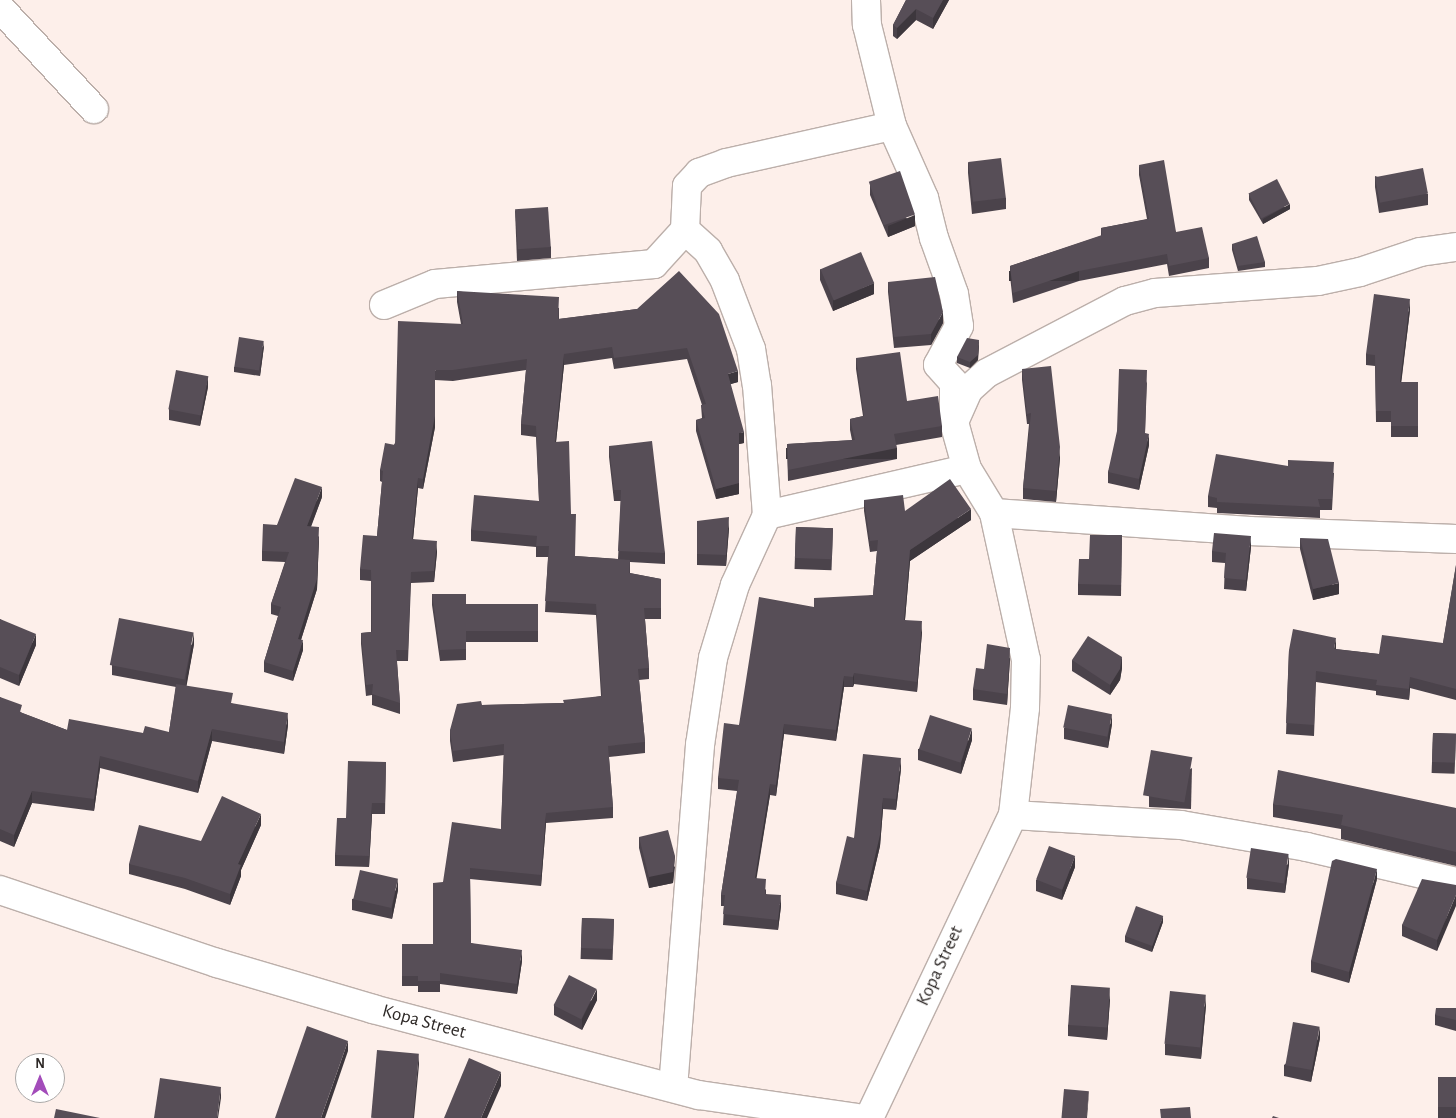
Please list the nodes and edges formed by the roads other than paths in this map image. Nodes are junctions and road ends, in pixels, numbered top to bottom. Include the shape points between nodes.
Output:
1 (866, 0) edge
2 (0, 8) edge
3 (94, 109) dead end
4 (892, 126) junction
5 (684, 230) junction
6 (1456, 247) edge
7 (384, 305) dead end
8 (954, 422) junction
9 (967, 468) junction
10 (994, 513) junction
11 (767, 515) junction
12 (1456, 539) edge
13 (1014, 815) junction
14 (1456, 882) edge
15 (0, 890) edge
16 (673, 1087) junction
17 (700, 1095) junction
18 (718, 1118) edge
19 (856, 1118) edge
20 (869, 1118) edge

1 - 4 street via 867,25
2 - 3 street
4 - 5 street via 726,163 700,173 687,186
4 - 8 street, Kopa Street via 924,198 954,294 959,326 938,366 954,383
5 - 7 street via 654,264 435,284
5 - 11 street via 708,251 725,282 751,349
6 - 8 street via 1420,252 1360,272 1318,280 1155,293 1125,301 987,373 968,390
8 - 9 street, Kopa Street
9 - 10 street, Kopa Street
9 - 11 street
10 - 12 street via 1249,531
10 - 13 street, Kopa Street via 1026,660 1025,708
11 - 16 street via 735,585 712,658 700,745
13 - 14 street via 1181,826 1306,847
13 - 20 street, Kopa Street
15 - 16 street, Kopa Street via 217,963 373,1009
16 - 17 street, Kopa Street
17 - 18 street
17 - 19 street, Kopa Street

